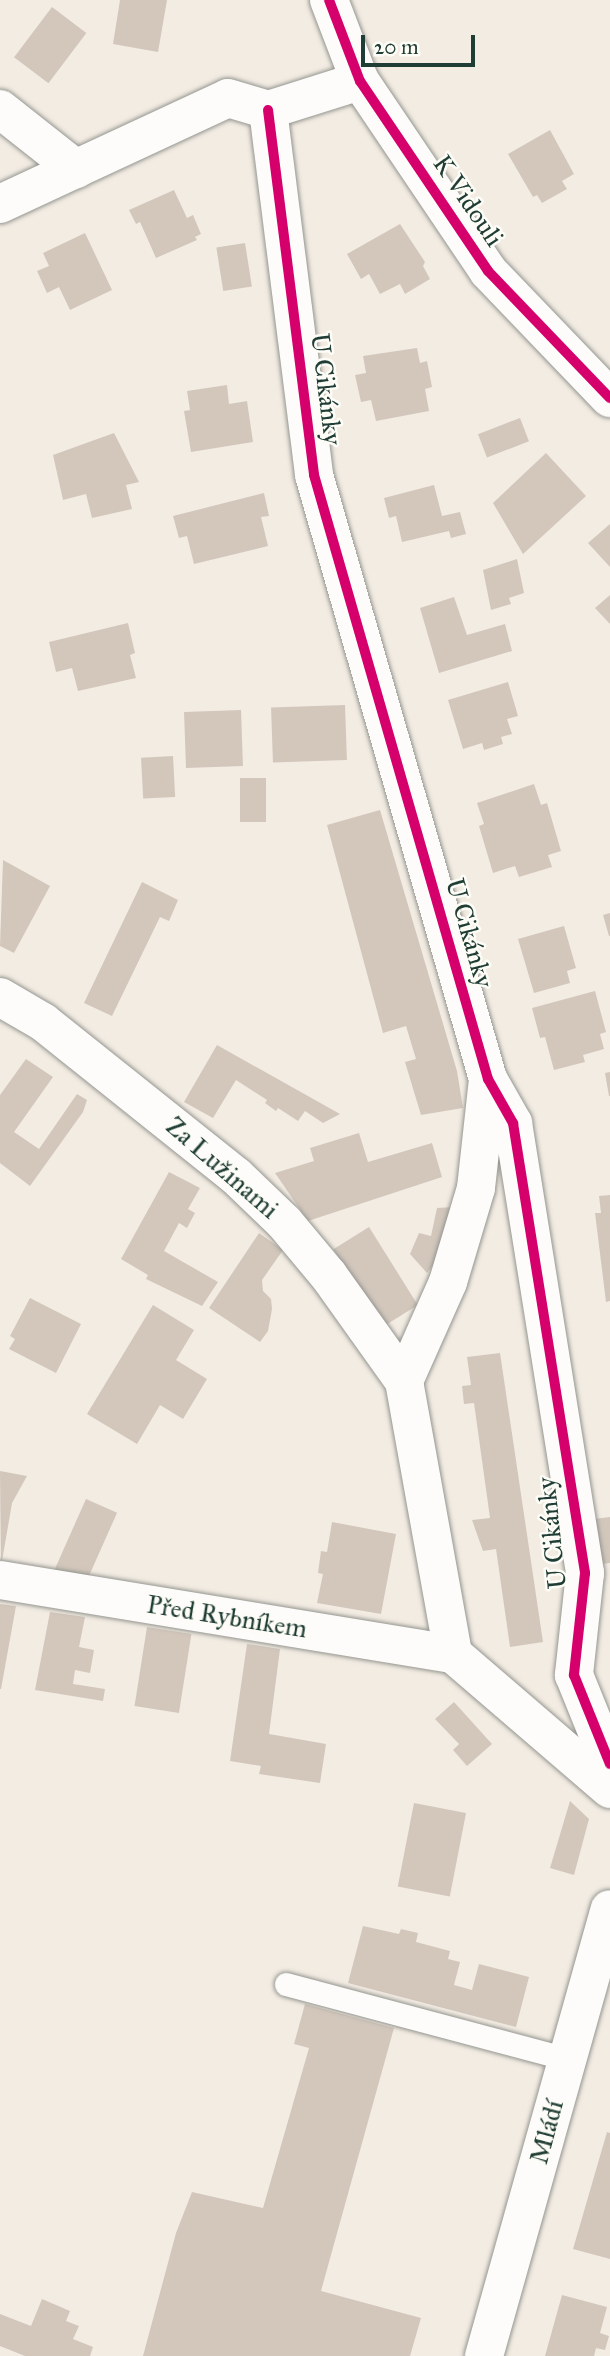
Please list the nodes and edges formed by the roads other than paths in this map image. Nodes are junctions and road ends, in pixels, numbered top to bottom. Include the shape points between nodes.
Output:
1 (329, 0) edge
2 (360, 81) junction
3 (0, 109) edge
4 (268, 110) junction
5 (76, 169) junction
6 (0, 204) edge
7 (610, 398) edge
8 (0, 997) edge
9 (488, 1079) junction
10 (404, 1381) junction
11 (0, 1580) edge
12 (453, 1654) junction
13 (610, 1764) edge
14 (610, 1789) edge
15 (610, 1909) edge
16 (286, 1984) dead end
17 (567, 2059) junction
18 (484, 2356) edge

1 - 2 street, K Vidouli
2 - 4 street
2 - 7 street, K Vidouli via 488,271
3 - 5 street
4 - 5 street via 228,98
4 - 9 street, U Cikánky via 314,475
5 - 6 street
8 - 10 street, Za Lužinami via 43,1022 236,1176 284,1222 329,1276
9 - 10 street via 475,1188 448,1282
9 - 13 street, U Cikánky via 513,1123 585,1573 574,1675
10 - 12 street, Za Lužinami
11 - 12 street, Před Rybníkem
12 - 14 street
15 - 17 street, Mládí
16 - 17 lane
17 - 18 street, Mládí

